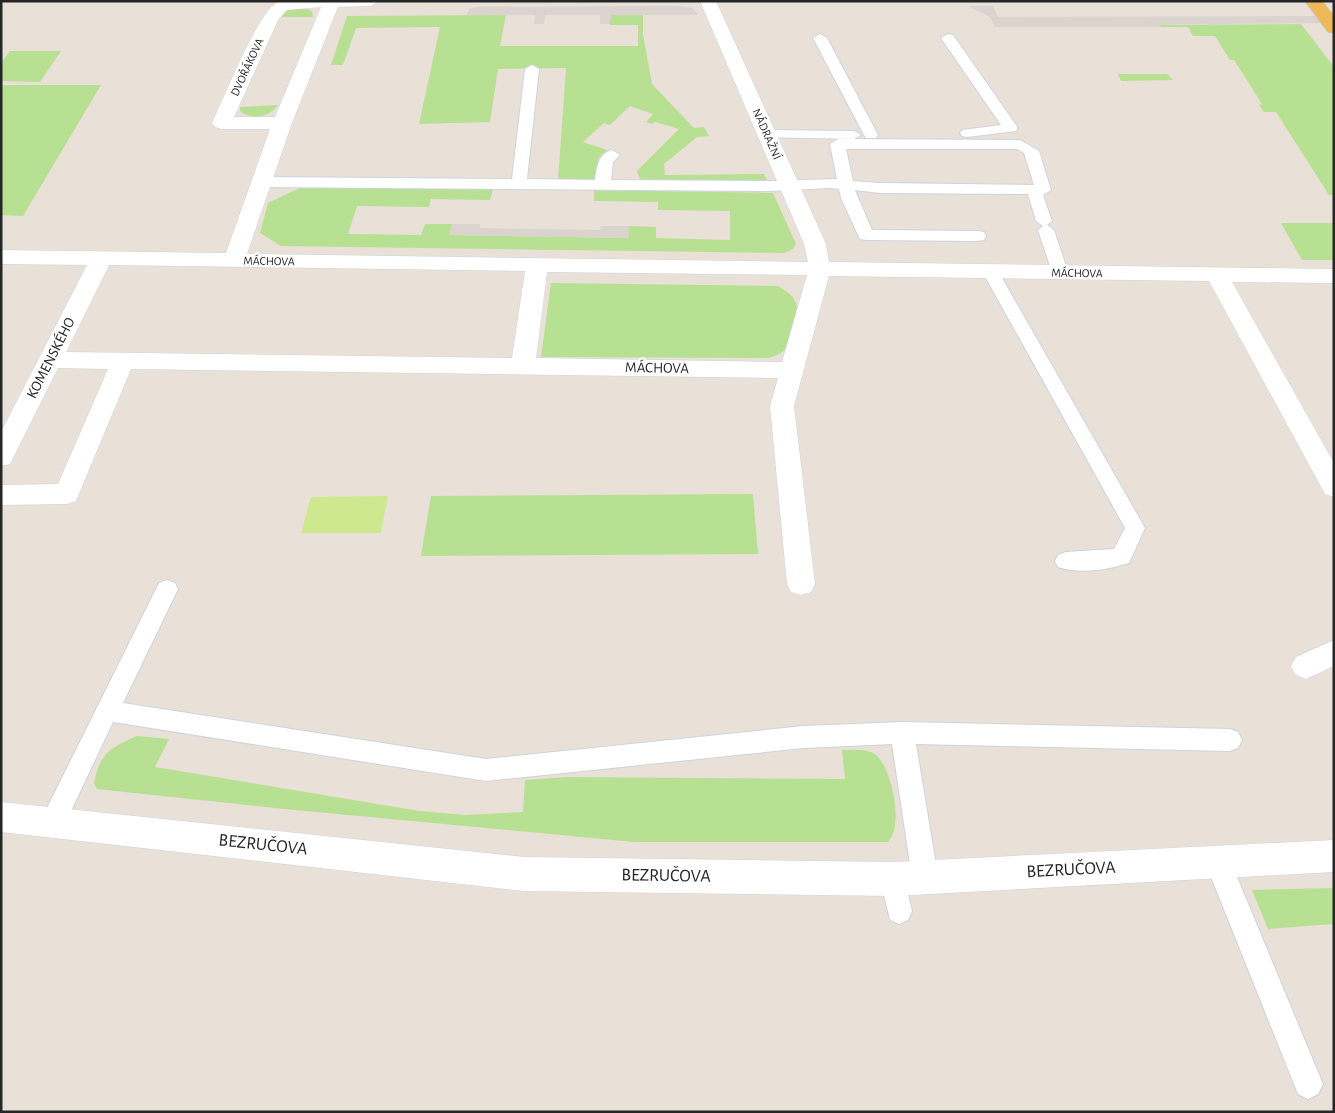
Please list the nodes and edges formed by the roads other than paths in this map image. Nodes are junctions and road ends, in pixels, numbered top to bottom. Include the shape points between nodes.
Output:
1 (332, 1) edge
2 (371, 1) edge
3 (708, 1) edge
4 (1313, 1) edge
5 (1334, 28) edge
6 (820, 38) dead end
7 (948, 38) dead end
8 (532, 68) dead end
9 (282, 123) junction
10 (767, 134) junction
11 (871, 134) junction
12 (612, 155) dead end
13 (261, 182) junction
14 (519, 184) junction
15 (602, 185) junction
16 (846, 185) junction
17 (790, 186) junction
18 (1034, 190) junction
19 (978, 236) dead end
20 (1, 257) edge
21 (101, 258) junction
22 (234, 260) junction
23 (537, 265) junction
24 (820, 269) junction
25 (990, 271) junction
26 (1060, 272) junction
27 (1217, 274) junction
28 (1334, 276) edge
29 (49, 360) junction
30 (122, 361) junction
31 (523, 366) junction
32 (792, 370) junction
33 (1, 457) edge
34 (1334, 487) edge
35 (1, 494) edge
36 (1066, 561) dead end
37 (801, 584) dead end
38 (168, 589) dead end
39 (1334, 652) edge
40 (1306, 666) dead end
41 (107, 711) junction
42 (902, 733) junction
43 (1230, 740) dead end
44 (1, 817) edge
45 (53, 822) junction
46 (1334, 856) edge
47 (1218, 862) junction
48 (925, 877) junction
49 (892, 879) junction
50 (899, 911) dead end
51 (1308, 1084) dead end

1 - 2 street, DVOŘÁKOVA
1 - 9 street
1 - 9 street, DVOŘÁKOVA via 281,6 270,18 222,123
3 - 10 street, NÁDRAŽNÍ
4 - 5 main road
6 - 11 lane
7 - 11 lane via 1011,128 956,134
8 - 14 lane
9 - 13 street
10 - 11 lane
10 - 17 street, NÁDRAŽNÍ
12 - 15 lane via 606,161
13 - 14 lane
13 - 22 street
14 - 15 lane
15 - 17 lane
16 - 17 lane
16 - 18 lane
16 - 18 lane via 838,144 1020,145 1031,151 1043,190
16 - 19 lane via 848,198 866,235
17 - 24 street, NÁDRAŽNÍ via 815,244
18 - 26 lane
20 - 21 street, MÁCHOVA
21 - 22 street, MÁCHOVA
21 - 29 street, KOMENSKÉHO
22 - 23 street, MÁCHOVA
23 - 24 street, MÁCHOVA
23 - 31 street
24 - 25 street, MÁCHOVA
24 - 32 street
25 - 26 street, MÁCHOVA
25 - 36 lane via 1135,528 1121,557
26 - 27 street, MÁCHOVA
27 - 28 street, MÁCHOVA
27 - 34 street
29 - 30 street, MÁCHOVA
29 - 33 street, KOMENSKÉHO
30 - 31 street, MÁCHOVA
30 - 35 street via 66,494
31 - 32 street, MÁCHOVA
32 - 37 street via 782,406
38 - 41 lane
39 - 40 street
41 - 42 lane via 486,770 804,737
41 - 45 lane
42 - 43 lane
42 - 48 lane
44 - 45 street, BEZRUČOVA
45 - 49 street, BEZRUČOVA via 524,874
46 - 47 street, BEZRUČOVA
47 - 48 street, BEZRUČOVA
47 - 51 lane
48 - 49 street, BEZRUČOVA
49 - 50 lane

